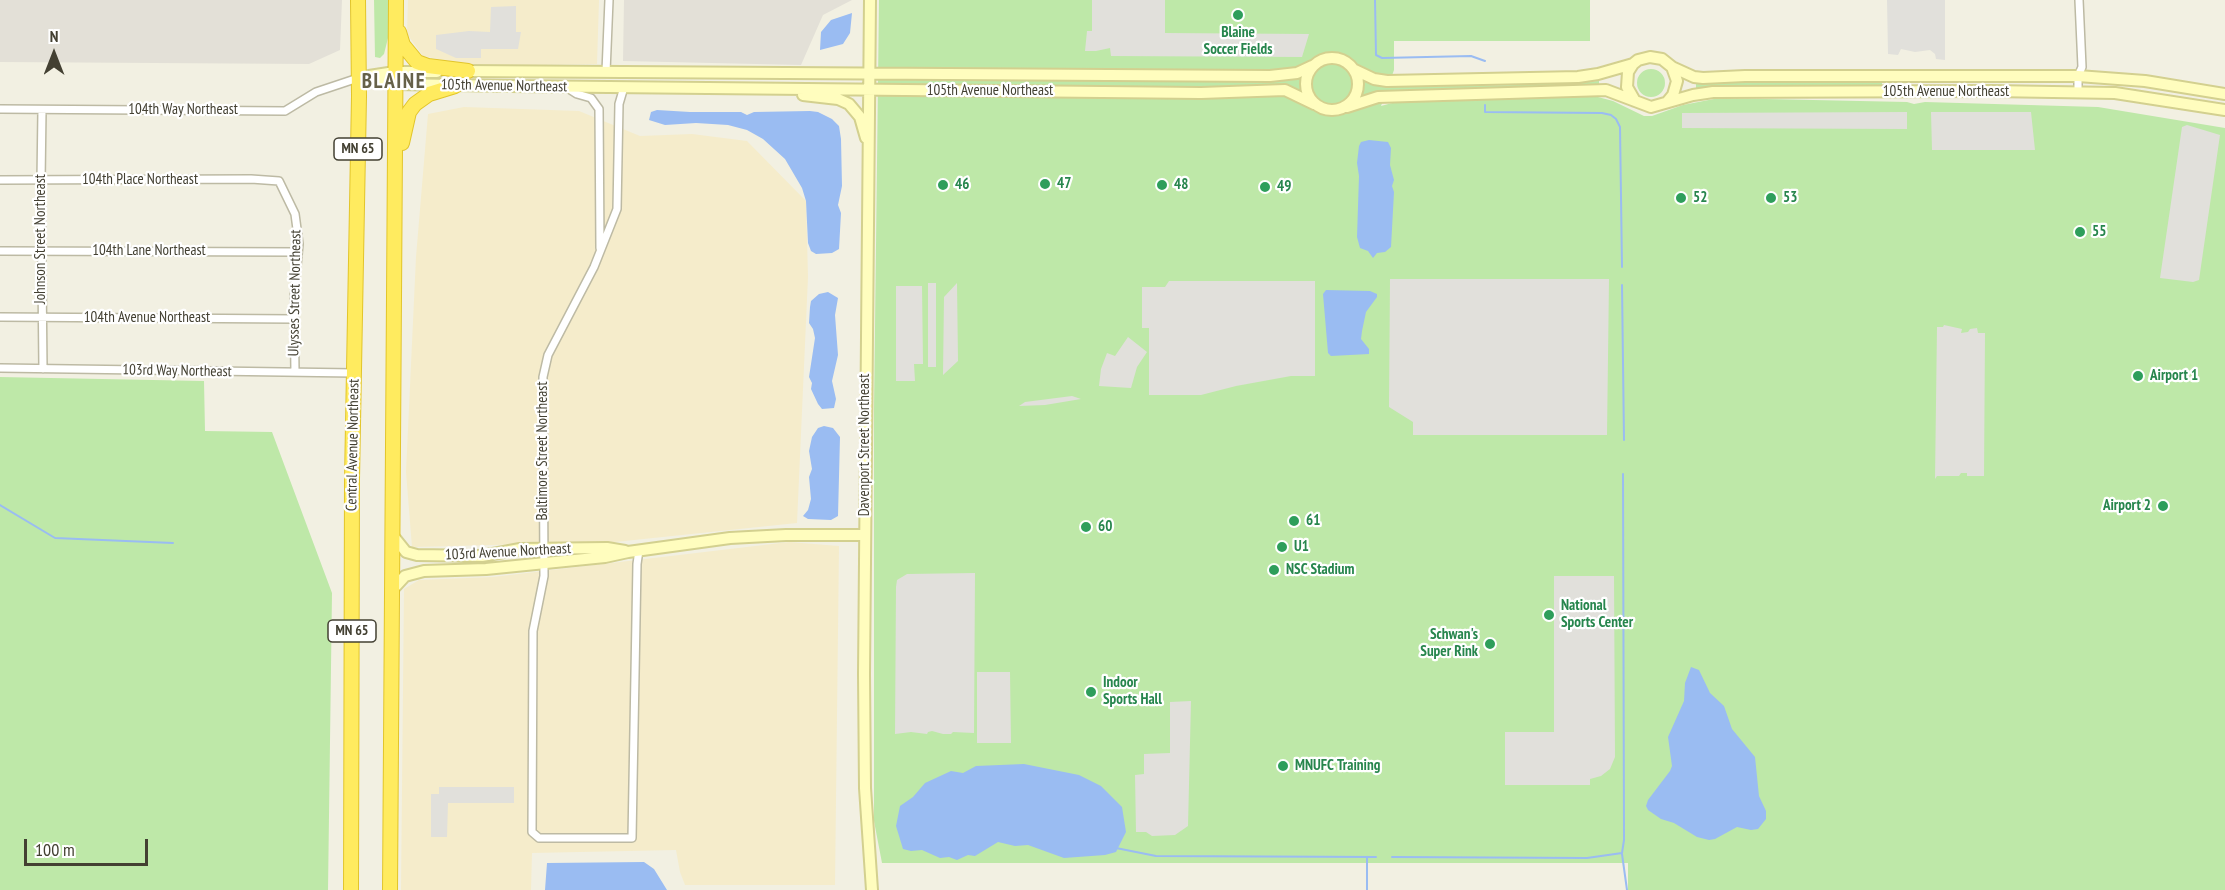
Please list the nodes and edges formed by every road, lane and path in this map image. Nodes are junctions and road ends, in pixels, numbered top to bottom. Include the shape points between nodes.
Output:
1 (358, 0) edge
2 (396, 0) edge
3 (609, 0) edge
4 (870, 0) edge
5 (2079, 0) edge
6 (396, 21) junction
7 (1633, 64) junction
8 (1312, 66) junction
9 (1672, 67) junction
10 (1355, 70) junction
11 (468, 71) junction
12 (606, 72) junction
13 (870, 72) junction
14 (2078, 76) junction
15 (358, 78) junction
16 (395, 78) junction
17 (455, 86) junction
18 (564, 87) junction
19 (624, 87) junction
20 (747, 88) junction
21 (870, 90) junction
22 (2078, 92) junction
23 (2225, 94) edge
24 (1635, 101) junction
25 (1668, 101) junction
26 (1314, 104) junction
27 (1347, 106) junction
28 (0, 109) edge
29 (42, 110) junction
30 (2225, 110) edge
31 (870, 153) junction
32 (396, 171) junction
33 (0, 180) edge
34 (41, 181) junction
35 (279, 181) joint
36 (0, 251) edge
37 (41, 251) junction
38 (298, 252) junction
39 (600, 254) junction
40 (0, 317) edge
41 (42, 317) junction
42 (295, 320) junction
43 (0, 368) edge
44 (43, 369) junction
45 (295, 372) junction
46 (354, 373) junction
47 (865, 535) junction
48 (394, 537) junction
49 (543, 548) junction
50 (634, 551) junction
51 (543, 563) junction
52 (393, 589) junction
53 (351, 890) edge
54 (390, 890) edge
55 (872, 890) edge

1 - 15 highway, Central Avenue Northeast / MN 65
2 - 6 highway, MN 65
3 - 12 street
4 - 13 street, Davenport Street Northeast
5 - 14 street via 2082,67
6 - 11 highway via 403,45 417,62
6 - 16 highway, MN 65
7 - 9 street, 105th Avenue Northeast via 1656,57
7 - 10 street, 105th Avenue Northeast via 1578,77 1387,81
7 - 24 street via 1627,80
8 - 10 street, 105th Avenue Northeast via 1320,60 1340,58
8 - 13 street, 105th Avenue Northeast via 1297,73 1270,76
8 - 26 street via 1306,90
9 - 14 street, 105th Avenue Northeast via 1703,78
9 - 25 street via 1677,81
10 - 27 street via 1359,87
11 - 12 street, 105th Avenue Northeast
11 - 16 street, 105th Avenue Northeast
12 - 13 street, 105th Avenue Northeast
13 - 21 street, Davenport Street Northeast
14 - 22 street
14 - 23 street, 105th Avenue Northeast via 2145,81
15 - 16 street, 105th Avenue Northeast
15 - 29 street, 104th Way Northeast via 316,92 285,111
15 - 46 highway, Central Avenue Northeast / MN 65
16 - 17 street, 105th Avenue Northeast
16 - 32 highway, MN 65
17 - 18 street, 105th Avenue Northeast
17 - 32 highway via 429,94 409,112
18 - 19 street, 105th Avenue Northeast
18 - 39 street, Baltimore Street Northeast via 591,98 599,109
19 - 20 street, 105th Avenue Northeast
19 - 39 street, Baltimore Street Northeast via 619,104 617,208
20 - 21 street, 105th Avenue Northeast
20 - 31 street via 838,99 849,104 860,117
21 - 26 street, 105th Avenue Northeast via 1285,90
21 - 31 street, Davenport Street Northeast
22 - 25 street, 105th Avenue Northeast via 1713,92
22 - 30 street, 105th Avenue Northeast via 2115,93
24 - 25 street, 105th Avenue Northeast via 1651,107
24 - 27 street, 105th Avenue Northeast via 1606,90 1378,97
26 - 27 street, 105th Avenue Northeast via 1329,111
28 - 29 street, 104th Way Northeast
29 - 34 street, Johnson Street Northeast
31 - 47 street, Davenport Street Northeast
32 - 48 highway, MN 65
33 - 34 street, 104th Place Northeast
34 - 35 street, 104th Place Northeast
34 - 37 street, Johnson Street Northeast
35 - 38 street, Ulysses Street Northeast via 295,214
36 - 37 street, 104th Lane Northeast
37 - 38 street, 104th Lane Northeast
37 - 41 street, Johnson Street Northeast
38 - 42 street, Ulysses Street Northeast
39 - 49 street, Baltimore Street Northeast via 548,355 543,376
40 - 41 street, 104th Avenue Northeast
41 - 42 street, 104th Avenue Northeast
41 - 44 street, Johnson Street Northeast
42 - 45 street, Ulysses Street Northeast
43 - 44 street, 103rd Way Northeast
44 - 45 street, 103rd Way Northeast
45 - 46 street, 103rd Way Northeast
46 - 53 highway, Central Avenue Northeast / MN 65
47 - 50 street, 103rd Avenue Northeast via 757,536
47 - 55 street, Davenport Street Northeast via 865,788
48 - 49 street, 103rd Avenue Northeast via 406,552 417,555 482,556
48 - 52 highway, MN 65
49 - 50 street, 103rd Avenue Northeast
49 - 51 street, Baltimore Street Northeast
50 - 51 street, 103rd Avenue Northeast
50 - 51 street, Baltimore Street Northeast via 637,564 632,838 539,838 532,832 533,631
51 - 52 street, 103rd Avenue Northeast via 424,571 405,576
52 - 54 highway, MN 65

